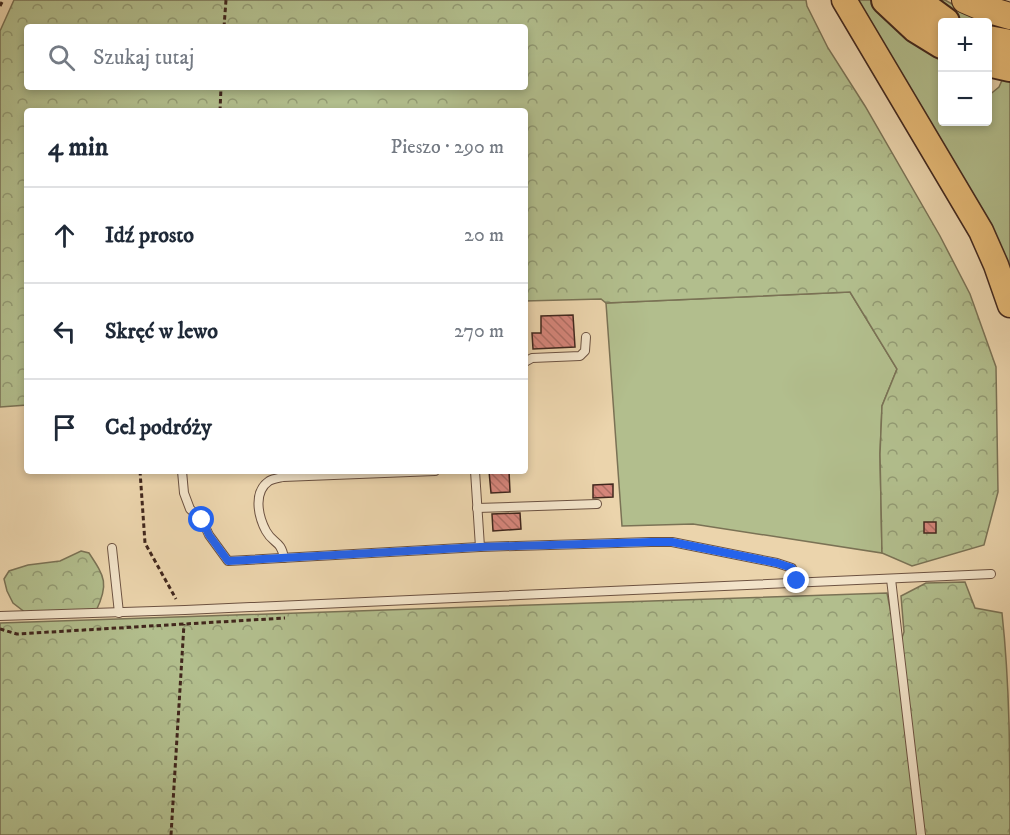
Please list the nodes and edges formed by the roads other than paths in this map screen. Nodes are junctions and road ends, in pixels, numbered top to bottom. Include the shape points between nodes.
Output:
1 (844, 0) edge
2 (886, 0) edge
3 (915, 0) edge
4 (965, 0) edge
5 (1004, 15) edge
6 (940, 18) edge
7 (938, 42) edge
8 (1010, 305) edge
9 (586, 337) dead end
10 (528, 361) edge
11 (182, 474) edge
12 (359, 474) edge
13 (475, 474) edge
14 (597, 504) dead end
15 (477, 508) junction
16 (480, 547) junction
17 (112, 548) dead end
18 (284, 558) junction
19 (990, 574) dead end
20 (891, 579) junction
21 (797, 581) junction
22 (118, 613) junction
23 (0, 616) edge
24 (921, 835) edge

1 - 8 main road via 981,231
2 - 7 highway via 916,28
3 - 6 highway
4 - 5 highway
9 - 10 lane via 585,351 579,356
11 - 18 lane via 190,509 202,520 228,561
12 - 18 lane via 269,481 260,493 258,508 266,532 282,548
13 - 15 lane
14 - 15 lane
15 - 16 lane
16 - 18 lane
16 - 21 lane via 672,542 777,563 792,568
17 - 22 lane
19 - 20 lane
20 - 21 lane
20 - 24 lane
21 - 22 lane
22 - 23 lane

